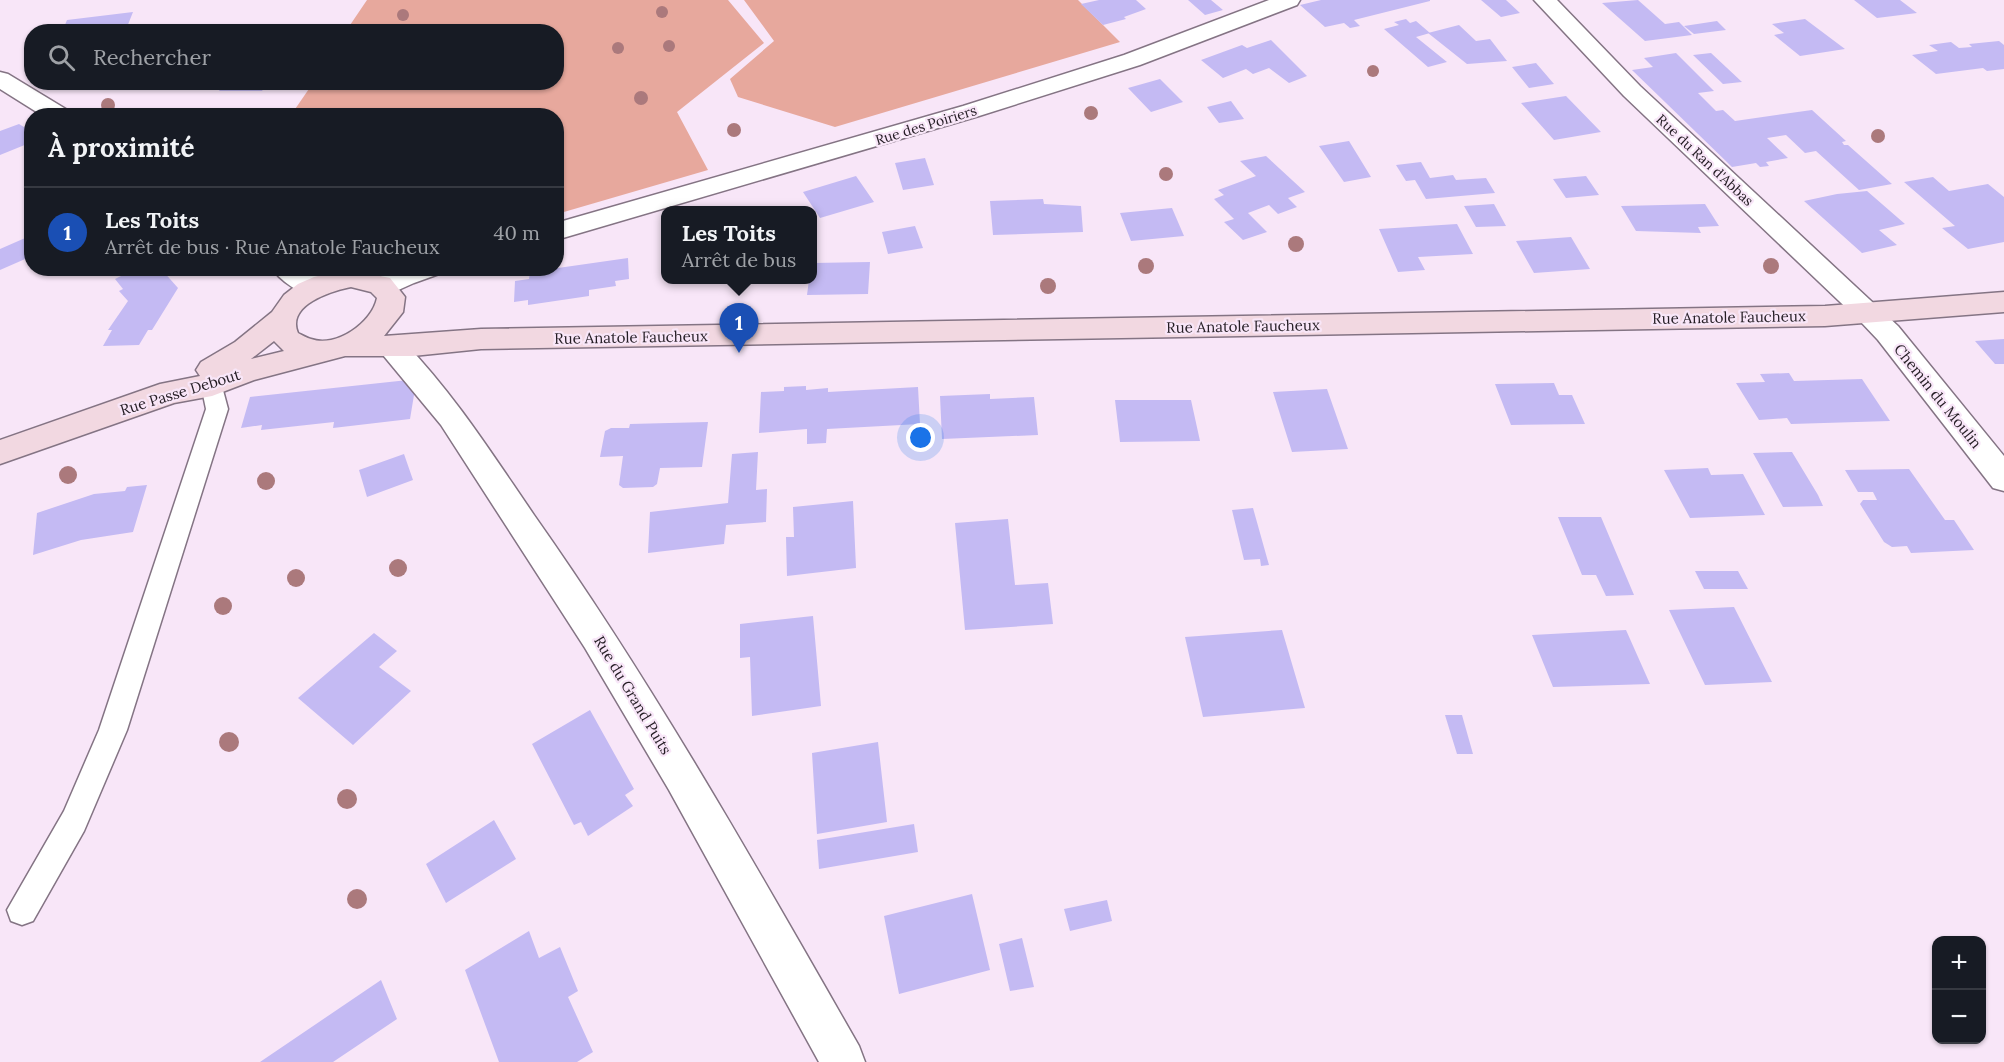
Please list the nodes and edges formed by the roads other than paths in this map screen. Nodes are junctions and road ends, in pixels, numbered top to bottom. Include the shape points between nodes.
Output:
1 (1289, 0) edge
2 (1545, 0) edge
3 (0, 79) edge
4 (47, 108) edge
5 (564, 230) edge
6 (297, 276) edge
7 (404, 276) edge
8 (315, 288) junction
9 (385, 288) junction
10 (2004, 302) edge
11 (1870, 314) junction
12 (282, 319) junction
13 (390, 332) junction
14 (336, 348) junction
15 (212, 385) junction
16 (171, 392) junction
17 (0, 452) edge
18 (2004, 479) edge
19 (22, 910) dead end
20 (843, 1062) edge

1 - 5 street, Rue des Poiriers via 1132,60 982,108
2 - 11 street, Rue du Ran d'Abbas via 1632,91
3 - 4 street
6 - 8 street
7 - 9 street
8 - 9 main road via 351,278 368,279
8 - 12 main road via 300,296
9 - 13 main road via 392,304
10 - 11 main road, Rue Anatole Faucheux
11 - 13 main road, Rue Anatole Faucheux via 481,339 437,346
11 - 18 street, Chemin du Moulin
12 - 14 main road via 286,339 296,346 310,350
12 - 16 main road via 224,363
13 - 14 main road, Rue Anatole Faucheux
13 - 20 street, Rue du Grand Puits via 559,575 624,679
14 - 15 main road, Rue Passe Debout via 246,371
15 - 16 main road, Rue Passe Debout
15 - 19 lane via 217,409 113,730 74,821
16 - 17 main road, Rue Passe Debout

